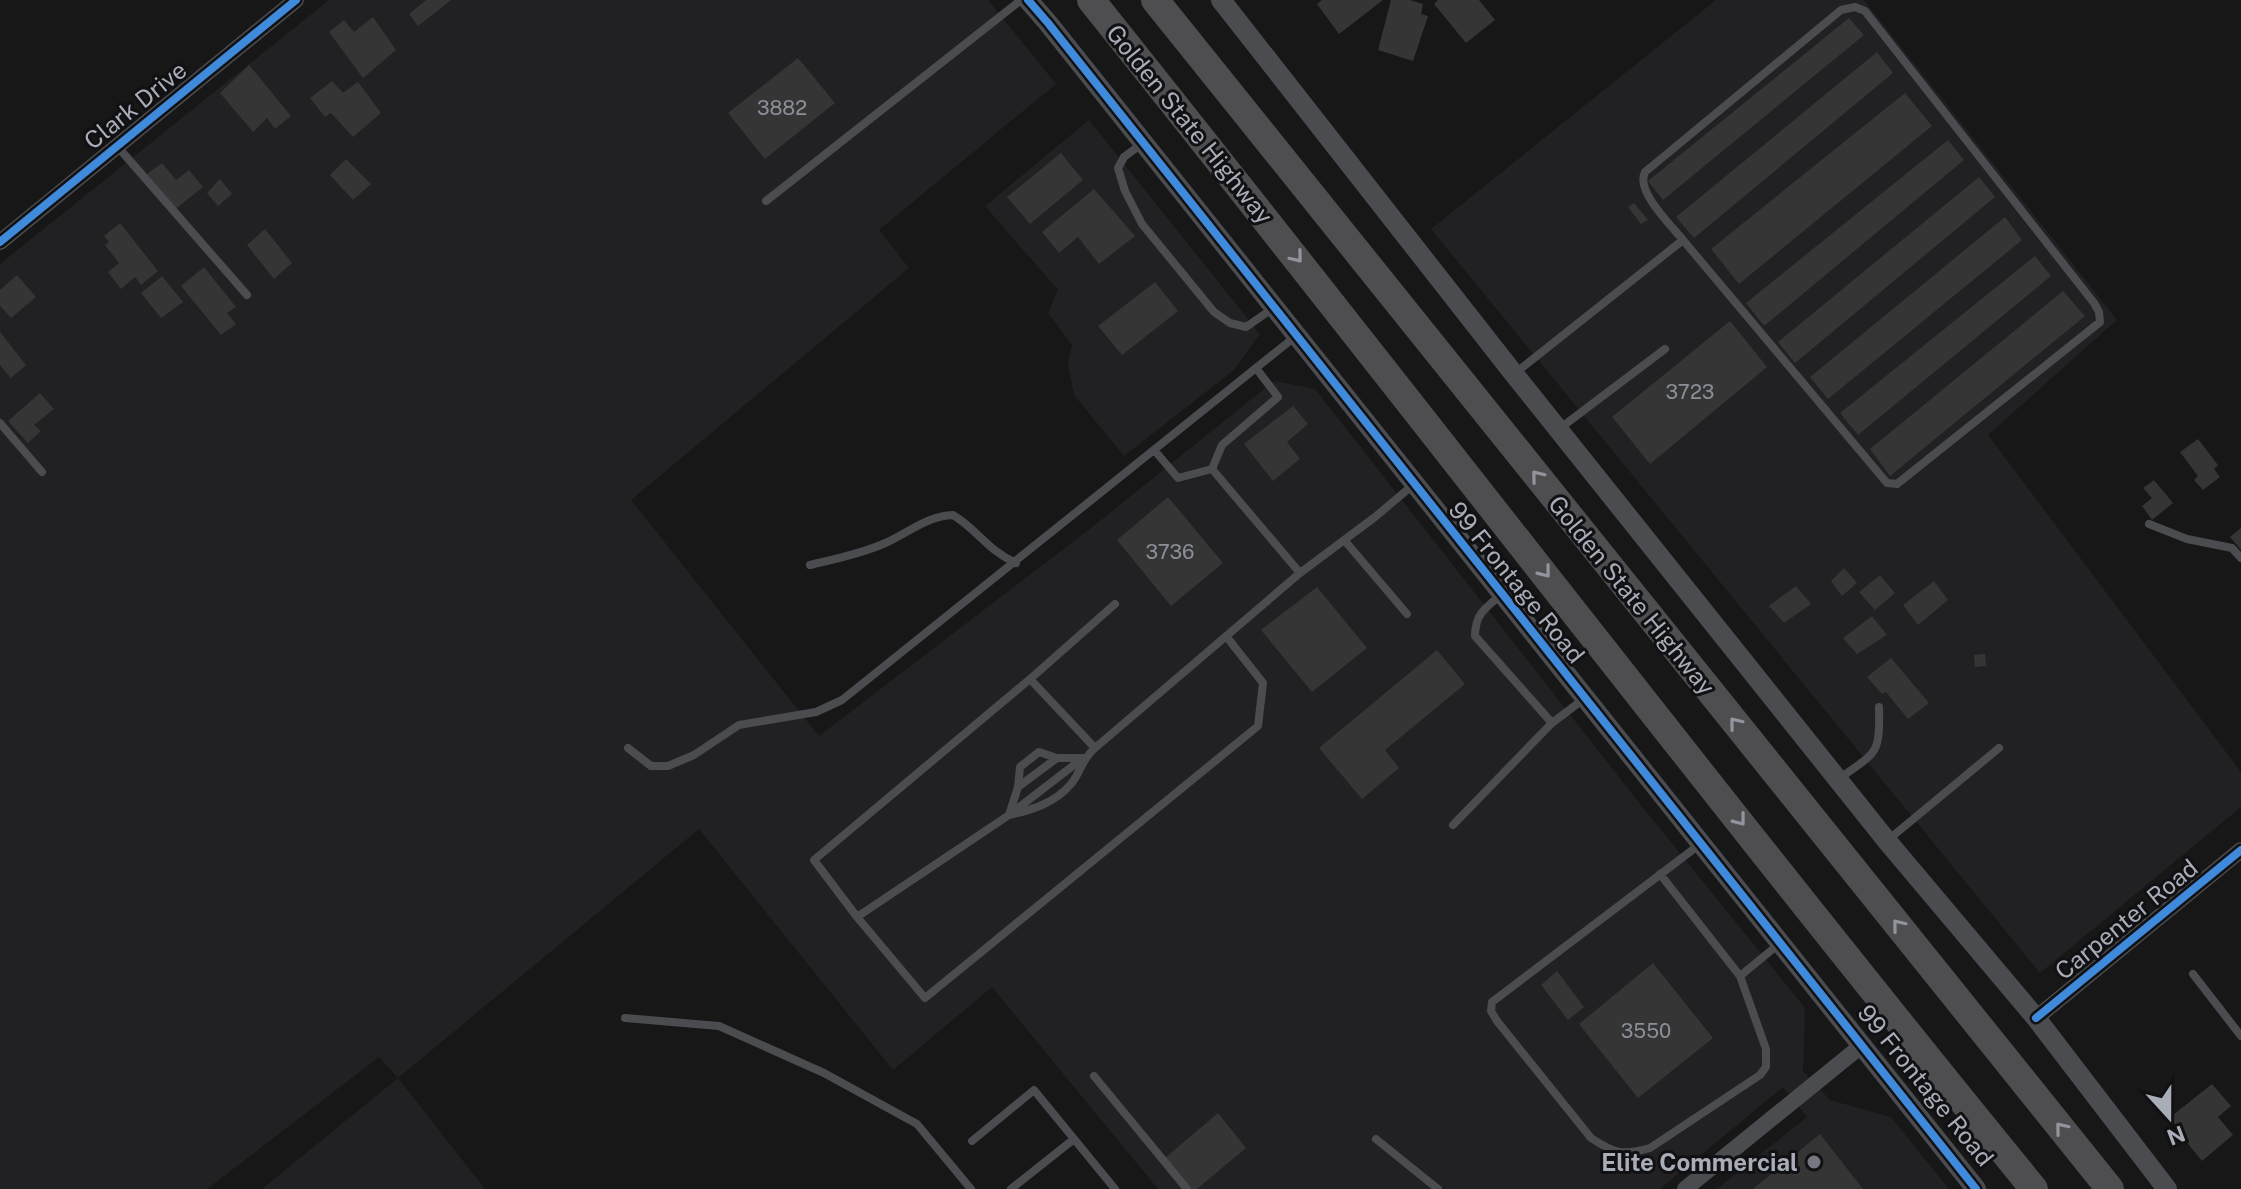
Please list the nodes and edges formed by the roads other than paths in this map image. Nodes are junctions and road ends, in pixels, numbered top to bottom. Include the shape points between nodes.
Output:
1 (296, 0) edge
2 (1021, 0) edge
3 (1028, 0) edge
4 (1091, 0) edge
5 (1155, 0) edge
6 (1221, 0) edge
7 (1143, 142) junction
8 (117, 146) junction
9 (766, 201) dead end
10 (1683, 240) junction
11 (0, 242) edge
12 (247, 295) dead end
13 (1274, 307) junction
14 (1297, 336) junction
15 (1665, 349) dead end
16 (1256, 368) junction
17 (1514, 374) junction
18 (0, 423) edge
19 (1558, 429) junction
20 (1155, 451) junction
21 (1212, 469) junction
22 (42, 472) dead end
23 (1414, 485) junction
24 (2149, 524) dead end
25 (1345, 541) junction
26 (2241, 558) edge
27 (1016, 563) junction
28 (810, 565) dead end
29 (1300, 573) junction
30 (1502, 594) junction
31 (1115, 604) dead end
32 (1407, 614) dead end
33 (1226, 636) junction
34 (1029, 680) junction
35 (1585, 698) junction
36 (1879, 707) dead end
37 (1552, 723) junction
38 (628, 748) dead end
39 (1095, 748) junction
40 (1999, 748) dead end
41 (1057, 758) junction
42 (1083, 758) junction
43 (1838, 779) junction
44 (1018, 787) junction
45 (1009, 815) junction
46 (1453, 825) dead end
47 (1887, 841) junction
48 (1700, 844) junction
49 (2241, 850) edge
50 (1660, 874) junction
51 (857, 917) junction
52 (1779, 943) junction
53 (2193, 974) dead end
54 (1740, 976) junction
55 (625, 1018) dead end
56 (2036, 1018) junction
57 (2241, 1036) edge
58 (1861, 1046) junction
59 (1094, 1076) dead end
60 (1074, 1139) junction
61 (1376, 1139) dead end
62 (972, 1141) dead end
63 (1110, 1187) edge
64 (971, 1189) edge
65 (1011, 1189) edge
66 (1187, 1189) edge
67 (1438, 1189) edge
68 (1685, 1189) edge
69 (1976, 1189) edge
70 (2034, 1189) edge
71 (2110, 1189) edge
72 (2167, 1189) edge

1 - 8 street, Clark Drive
2 - 9 lane
3 - 7 street, 99 Frontage Road
4 -> 70 highway, Golden State Highway
71 -> 5 highway, Golden State Highway
6 - 17 street
7 - 13 street, 99 Frontage Road
7 - 13 lane via 1118,168 1142,224 1214,312 1230,323 1246,327
8 - 11 street, Clark Drive
8 - 12 lane
10 - 10 lane via 1887,483 1906,478 2100,322 2094,303 1865,11 1855,7 1841,10 1641,177 1643,189
10 - 17 lane
13 - 14 street, 99 Frontage Road
14 - 16 lane
14 - 23 street, 99 Frontage Road
15 - 19 lane
16 - 20 lane
16 - 21 lane via 1278,397 1222,445
17 - 19 street
18 - 22 lane
19 - 43 street
20 - 21 lane via 1178,478
20 - 27 lane
21 - 29 lane
23 - 25 lane
23 - 30 street, 99 Frontage Road
24 - 26 lane via 2232,548
25 - 29 lane
25 - 32 lane
27 - 28 lane via 996,554 953,515 928,520 856,554
27 - 38 lane via 842,700 816,712 739,725 668,766 651,766
29 - 33 lane
30 - 35 street, 99 Frontage Road
30 - 37 lane via 1481,610 1475,636
31 - 34 lane
33 - 39 lane
33 - 51 lane via 1263,683 1258,726 925,998
34 - 39 lane
34 - 51 lane via 814,860
35 - 37 lane
35 - 48 street, 99 Frontage Road
36 - 43 lane via 1880,741 1872,755
37 - 46 lane
39 - 42 lane
40 - 47 lane
41 - 42 lane
41 - 44 lane
41 - 44 lane via 1039,752 1020,767
42 - 45 lane via 1071,784 1040,808
43 - 47 street
44 - 45 lane
45 - 51 lane
47 - 56 street
48 - 50 lane
48 - 52 street, 99 Frontage Road
49 - 56 street, Carpenter Road
50 - 54 lane
50 - 54 lane via 1492,1002 1497,1021 1591,1138 1611,1151 1630,1154 1650,1148 1760,1075 1766,1067 1766,1049
52 - 54 lane
52 - 58 street, 99 Frontage Road
53 - 57 lane
55 - 64 lane via 719,1026 824,1073 917,1124
56 - 72 street
58 - 68 street
58 - 69 street, 99 Frontage Road
59 - 66 lane
60 - 62 lane via 1034,1090
60 - 63 lane
60 - 65 lane
61 - 67 lane

